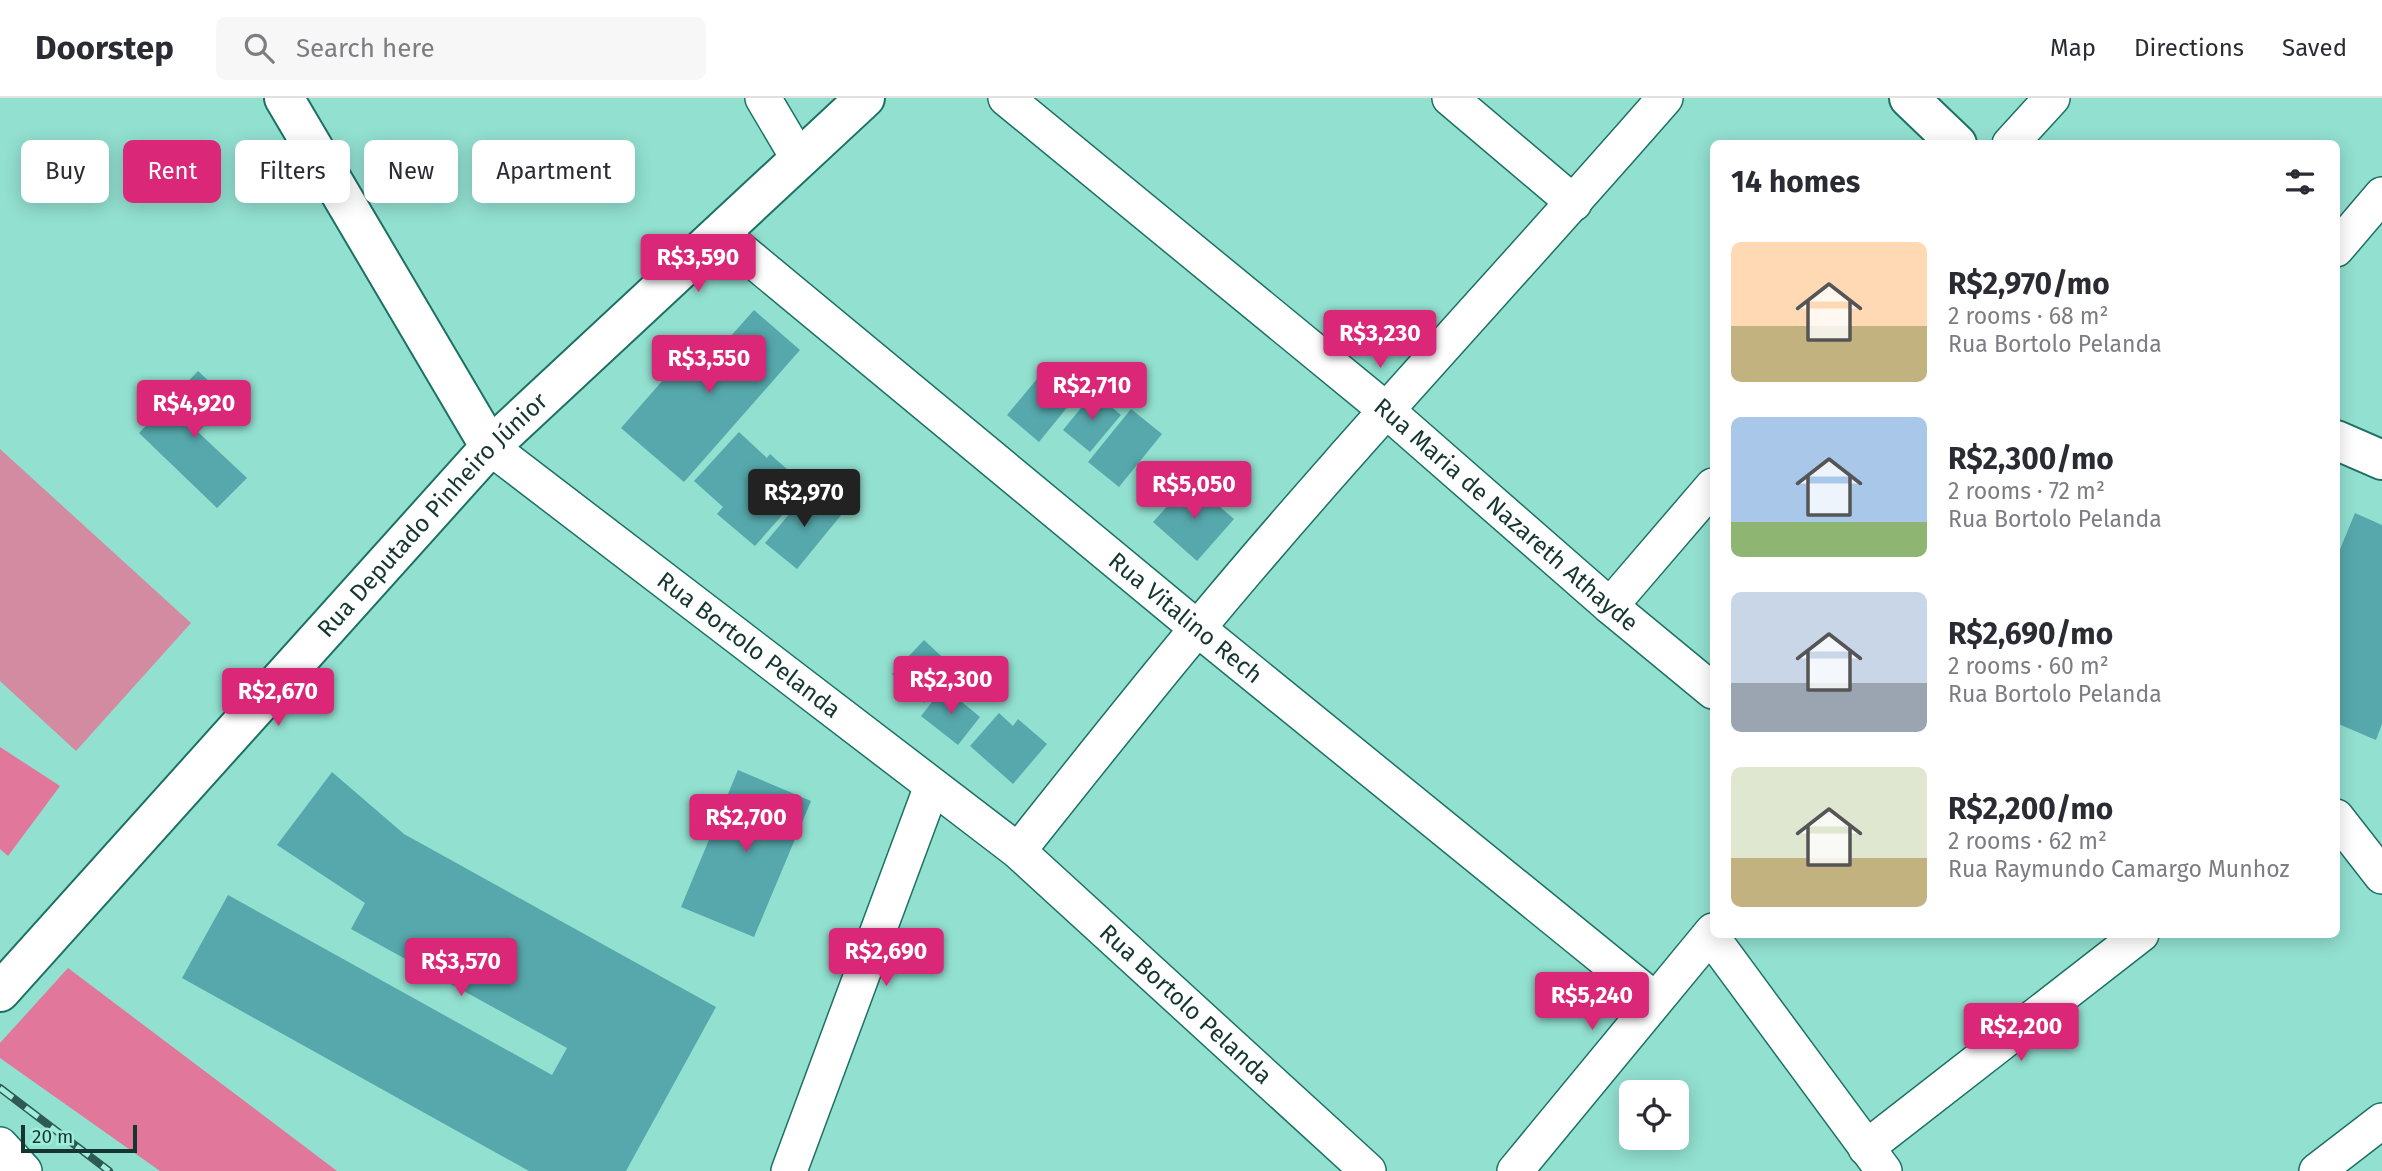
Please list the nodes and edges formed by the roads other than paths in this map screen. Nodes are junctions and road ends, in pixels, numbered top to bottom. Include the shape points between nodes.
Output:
1 (284, 98) edge
2 (763, 98) edge
3 (865, 98) edge
4 (1006, 98) edge
5 (1450, 98) edge
6 (1665, 98) edge
7 (1909, 98) edge
8 (2052, 98) edge
9 (1953, 140) edge
10 (2014, 140) edge
11 (799, 159) junction
12 (2382, 195) edge
13 (1574, 203) junction
14 (720, 233) junction
15 (2340, 244) edge
16 (1385, 411) junction
17 (2340, 442) edge
18 (491, 447) junction
19 (2382, 460) edge
20 (1710, 489) edge
21 (1610, 606) junction
22 (1197, 628) junction
23 (1710, 689) edge
24 (932, 786) junction
25 (2340, 822) edge
26 (1018, 851) junction
27 (2382, 876) edge
28 (1710, 935) edge
29 (1716, 938) edge
30 (2136, 938) edge
31 (10, 980) edge
32 (1655, 1000) junction
33 (2382, 1121) edge
34 (0, 1145) edge
35 (1875, 1160) edge
36 (24, 1171) edge
37 (789, 1171) edge
38 (1368, 1171) edge
39 (1515, 1171) edge
40 (2316, 1171) edge

1 - 18 street, Rua Bortolo Pelanda
2 - 11 street
3 - 11 street, Rua Deputado Pinheiro Júnior
4 - 16 street, Rua Maria de Nazareth Athayde
5 - 13 street
6 - 13 street
7 - 9 street
8 - 10 street
11 - 14 street, Rua Deputado Pinheiro Júnior
12 - 15 street
13 - 16 street
14 - 18 street, Rua Deputado Pinheiro Júnior
14 - 22 street, Rua Vitalino Rech
16 - 21 street, Rua Maria de Nazareth Athayde
16 - 22 street
17 - 19 street
18 - 24 street, Rua Bortolo Pelanda
18 - 31 street, Rua Deputado Pinheiro Júnior
20 - 21 street
21 - 23 street, Rua Maria de Nazareth Athayde
22 - 26 street
22 - 32 street, Rua Vitalino Rech
24 - 26 street, Rua Bortolo Pelanda
24 - 37 street
25 - 27 street
26 - 38 street, Rua Bortolo Pelanda
28 - 32 street
29 - 35 street
30 - 35 street
32 - 39 street
33 - 40 street
34 - 36 street

